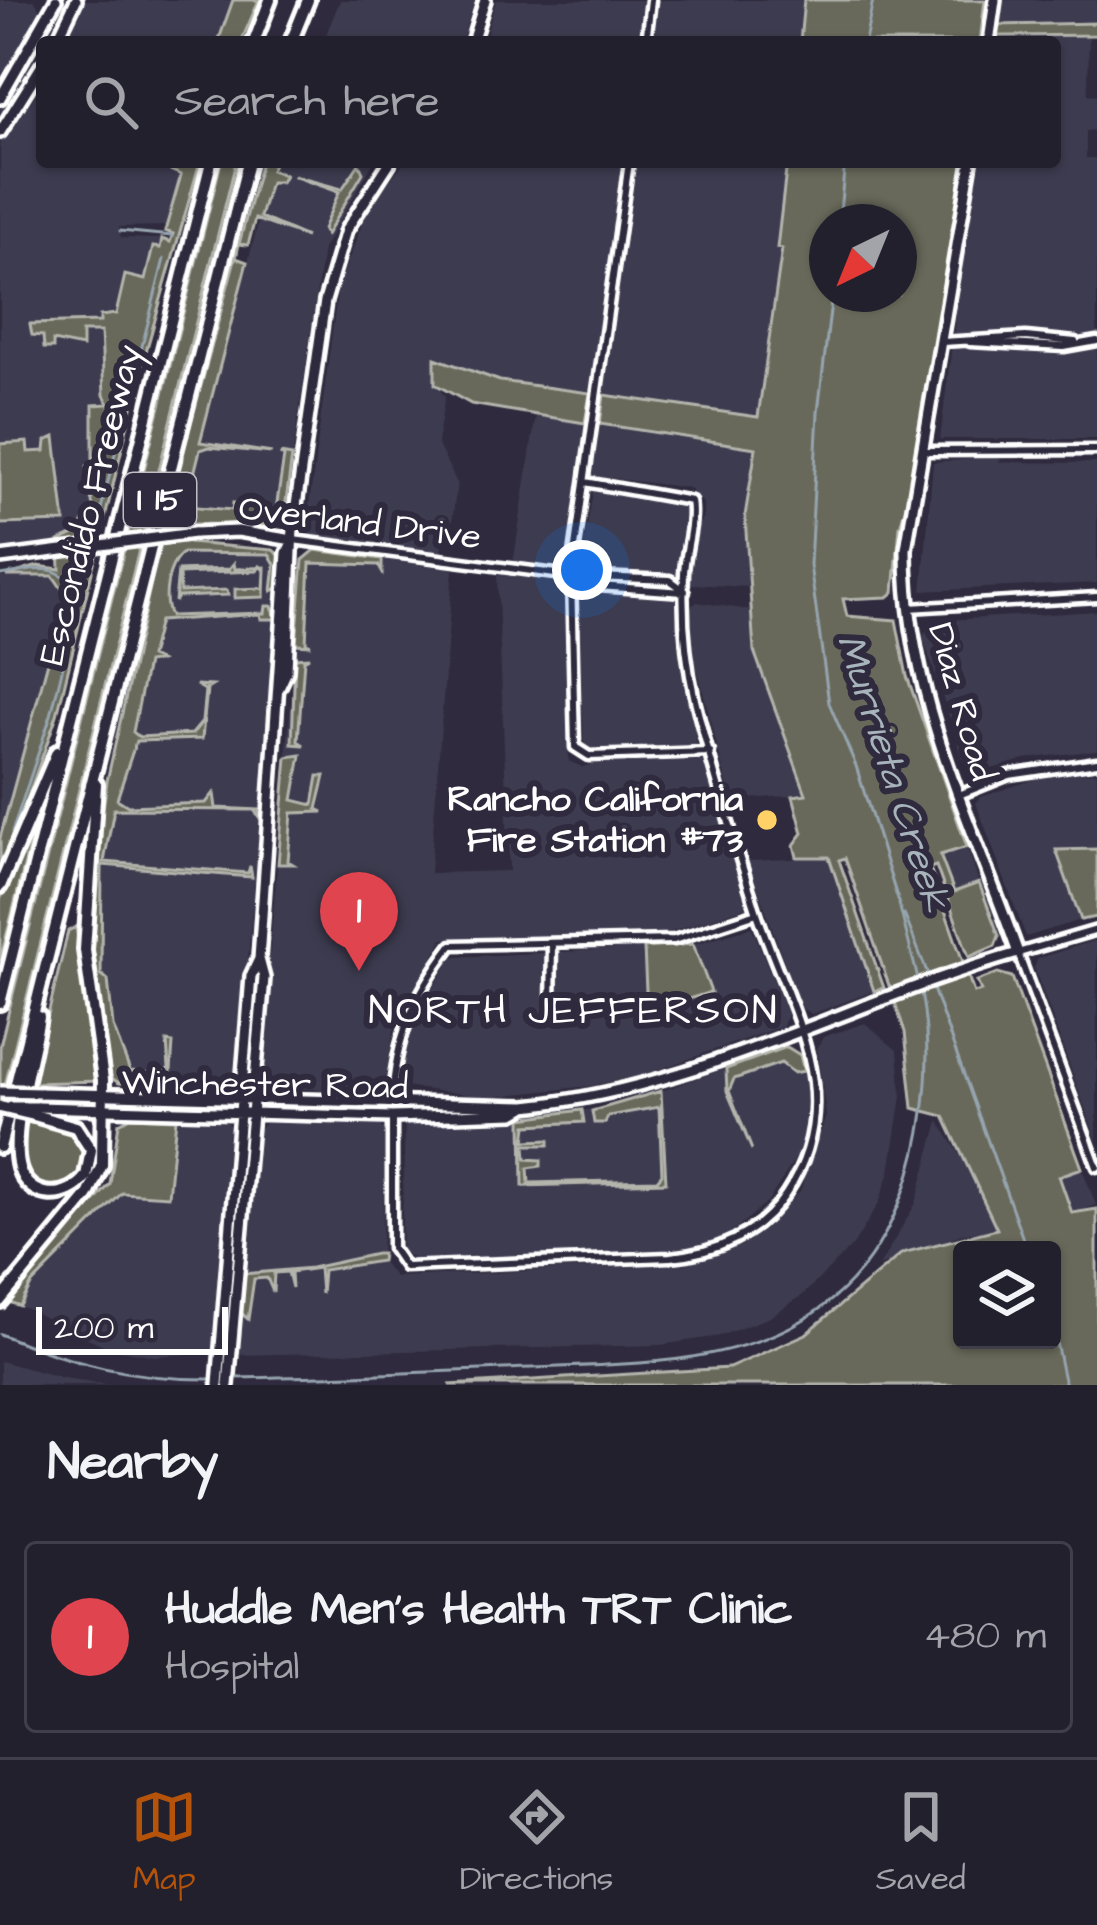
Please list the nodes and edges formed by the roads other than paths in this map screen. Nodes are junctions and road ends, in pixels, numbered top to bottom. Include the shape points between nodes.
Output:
1 (270, 0) edge
2 (308, 0) edge
3 (485, 0) edge
4 (651, 0) edge
5 (995, 0) edge
6 (68, 1) edge
7 (43, 36) edge
8 (58, 36) edge
9 (256, 36) edge
10 (293, 36) edge
11 (474, 36) edge
12 (647, 36) edge
13 (990, 36) edge
14 (36, 47) edge
15 (36, 75) edge
16 (0, 98) edge
17 (0, 132) edge
18 (209, 168) edge
19 (246, 168) edge
20 (386, 168) edge
21 (628, 168) edge
22 (969, 168) edge
23 (1097, 341) edge
24 (942, 342) junction
25 (1097, 450) edge
26 (925, 452) junction
27 (585, 482) junction
28 (293, 540) junction
29 (0, 558) edge
30 (571, 576) junction
31 (685, 591) junction
32 (1097, 597) edge
33 (906, 608) junction
34 (64, 739) junction
35 (100, 746) junction
36 (710, 752) junction
37 (1097, 762) edge
38 (959, 795) junction
39 (0, 886) edge
40 (757, 913) junction
41 (1097, 930) edge
42 (54, 932) junction
43 (552, 943) junction
44 (1018, 953) junction
45 (259, 958) junction
46 (250, 993) junction
47 (0, 1003) edge
48 (551, 1009) dead end
49 (800, 1028) junction
50 (260, 1030) junction
51 (2, 1092) edge
52 (104, 1094) junction
53 (242, 1098) junction
54 (255, 1099) junction
55 (392, 1100) junction
56 (526, 1106) junction
57 (0, 1107) edge
58 (104, 1108) junction
59 (36, 1111) junction
60 (241, 1112) junction
61 (254, 1113) junction
62 (392, 1117) junction
63 (0, 1147) edge
64 (1097, 1167) edge
65 (229, 1244) junction
66 (0, 1300) edge
67 (234, 1321) junction
68 (225, 1362) junction
69 (218, 1385) edge
70 (228, 1385) edge

1 - 9 highway
2 - 10 highway
3 - 11 main road
4 - 12 street
5 - 13 main road
6 - 7 main road
6 - 8 main road
14 - 16 main road
15 - 17 main road
18 - 34 highway, Escondido Freeway / I 15
19 - 35 highway, Escondido Freeway / I 15
20 - 28 main road via 356,212 334,267
21 - 27 street
22 - 24 main road, Diaz Road
23 - 24 street
24 - 26 main road, Diaz Road
25 - 26 street
26 - 33 main road, Diaz Road via 906,549
27 - 30 street
27 - 31 street via 691,501
28 - 29 main road, Overland Drive, bridge via 238,530
28 - 30 street, Overland Drive
28 - 45 main road
30 - 31 street, Overland Drive via 584,585
30 - 31 street, Overland Drive via 670,580
30 - 36 street via 574,747 589,756
31 - 36 street via 689,667
32 - 33 street
33 - 38 main road, Diaz Road
34 - 39 highway
34 - 47 highway, Escondido Freeway / I 15
35 - 42 highway, Escondido Freeway / I 15
35 - 52 highway via 85,950
36 - 40 street
37 - 38 street via 1009,775
38 - 44 main road, Diaz Road
40 - 43 street via 674,940
40 - 49 street
41 - 44 street, Winchester Road
42 - 59 highway via 17,1158 37,1190 74,1190 90,1168 87,1142 67,1121
42 - 63 highway, Escondido Freeway / I 15
43 - 48 street
43 - 55 street via 452,945 406,1014
44 - 49 main road, Winchester Road
44 - 64 street, Diaz Road
45 - 46 main road
45 - 50 main road
46 - 50 main road
46 - 53 main road
49 - 56 main road, Winchester Road via 621,1090
49 - 62 street via 816,1115 800,1172 761,1224 692,1255 404,1267 392,1248
50 - 54 main road
51 - 52 main road, Winchester Road, bridge
52 - 53 main road, Winchester Road
52 - 58 highway
53 - 54 main road, Winchester Road
53 - 60 main road
54 - 55 main road, Winchester Road
54 - 61 main road
55 - 56 main road, Winchester Road
56 - 62 main road, Winchester Road
57 - 59 highway, bridge
58 - 59 main road, Winchester Road
58 - 60 main road, Winchester Road
58 - 66 highway via 96,1183
60 - 61 main road, Winchester Road
60 - 65 main road
61 - 62 main road, Winchester Road
61 - 67 main road
65 - 67 main road
65 - 68 main road
67 - 68 main road
68 - 69 main road
68 - 70 main road

